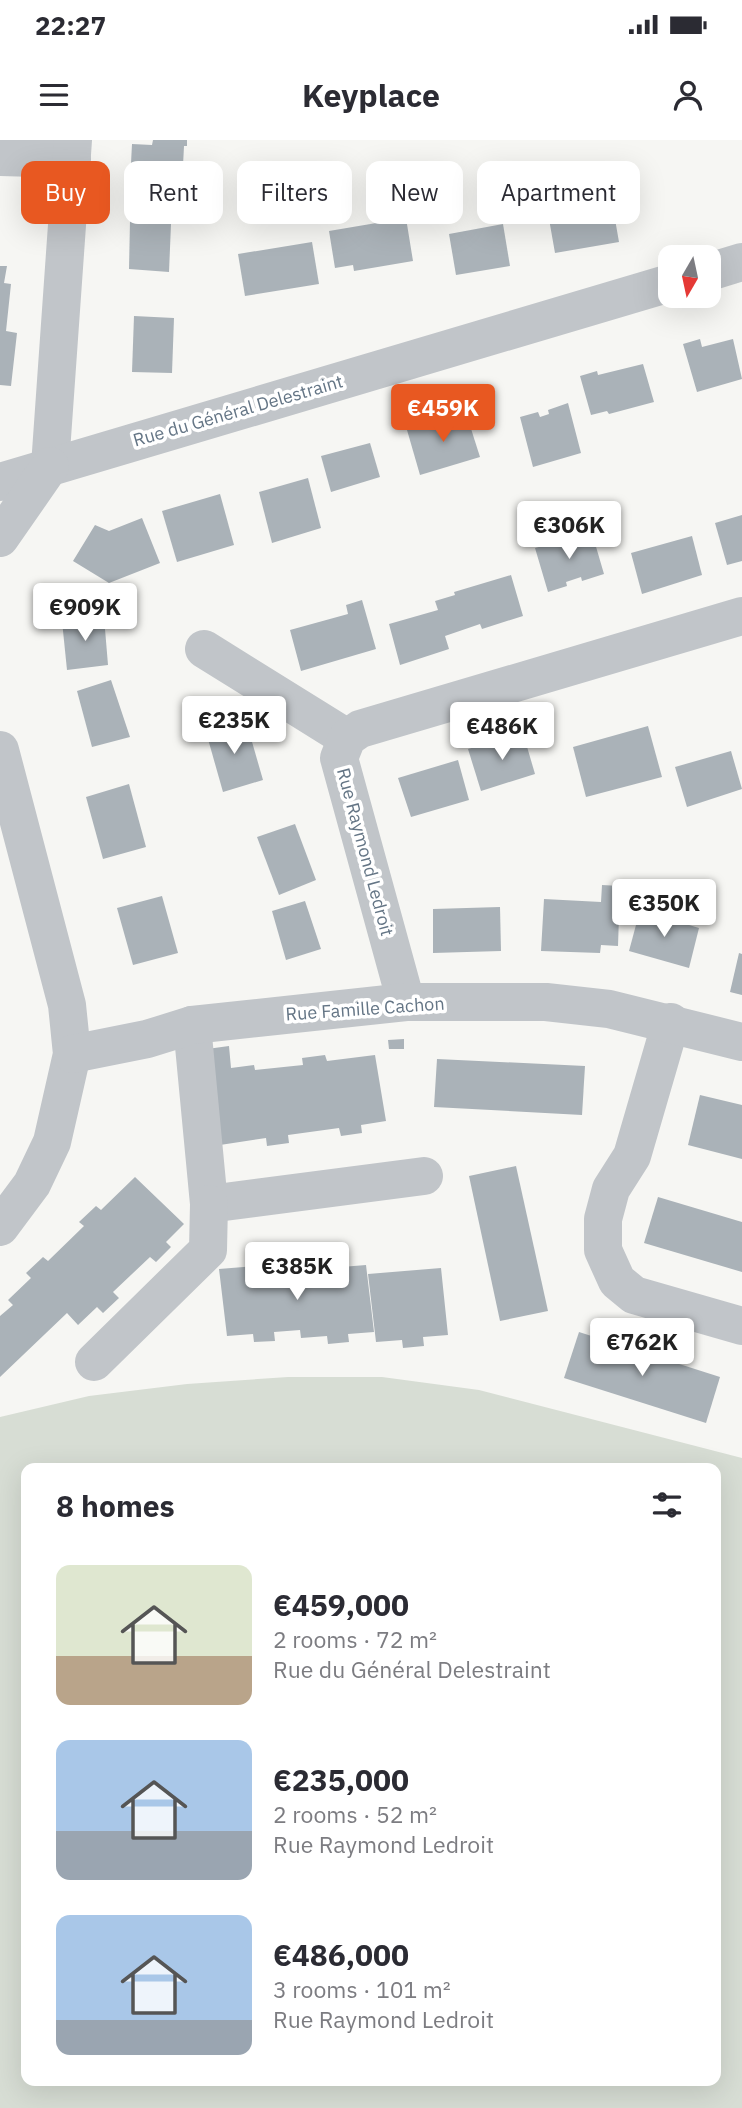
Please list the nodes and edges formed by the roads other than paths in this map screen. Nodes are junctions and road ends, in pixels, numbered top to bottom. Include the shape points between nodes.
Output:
1 (73, 150) edge
2 (0, 157) edge
3 (742, 262) edge
4 (721, 268) edge
5 (658, 287) edge
6 (50, 467) junction
7 (0, 482) edge
8 (0, 538) edge
9 (742, 616) edge
10 (204, 649) dead end
11 (347, 738) junction
12 (0, 750) edge
13 (8, 821) edge
14 (406, 1002) junction
15 (671, 1022) junction
16 (192, 1025) junction
17 (742, 1042) edge
18 (72, 1054) junction
19 (424, 1176) dead end
20 (209, 1205) junction
21 (0, 1227) edge
22 (742, 1326) edge
23 (94, 1362) dead end

1 - 2 street
1 - 6 street
3 - 4 street
5 - 6 street, Rue du Général Delestraint
6 - 7 street, Rue du Général Delestraint
6 - 8 street
9 - 11 street via 373,725
10 - 11 street
11 - 14 street, Rue Raymond Ledroit via 339,758
12 - 13 street
13 - 18 street via 67,1005
14 - 15 street, Rue Famille Cachon via 546,1002
14 - 16 street, Rue Famille Cachon
15 - 17 street, Rue Famille Cachon
15 - 22 street via 632,1156 611,1189 603,1219 603,1250 617,1281 634,1295
16 - 18 street, Rue Famille Cachon
16 - 20 street
18 - 21 street via 52,1142 32,1184
19 - 20 street
20 - 23 street via 208,1250

